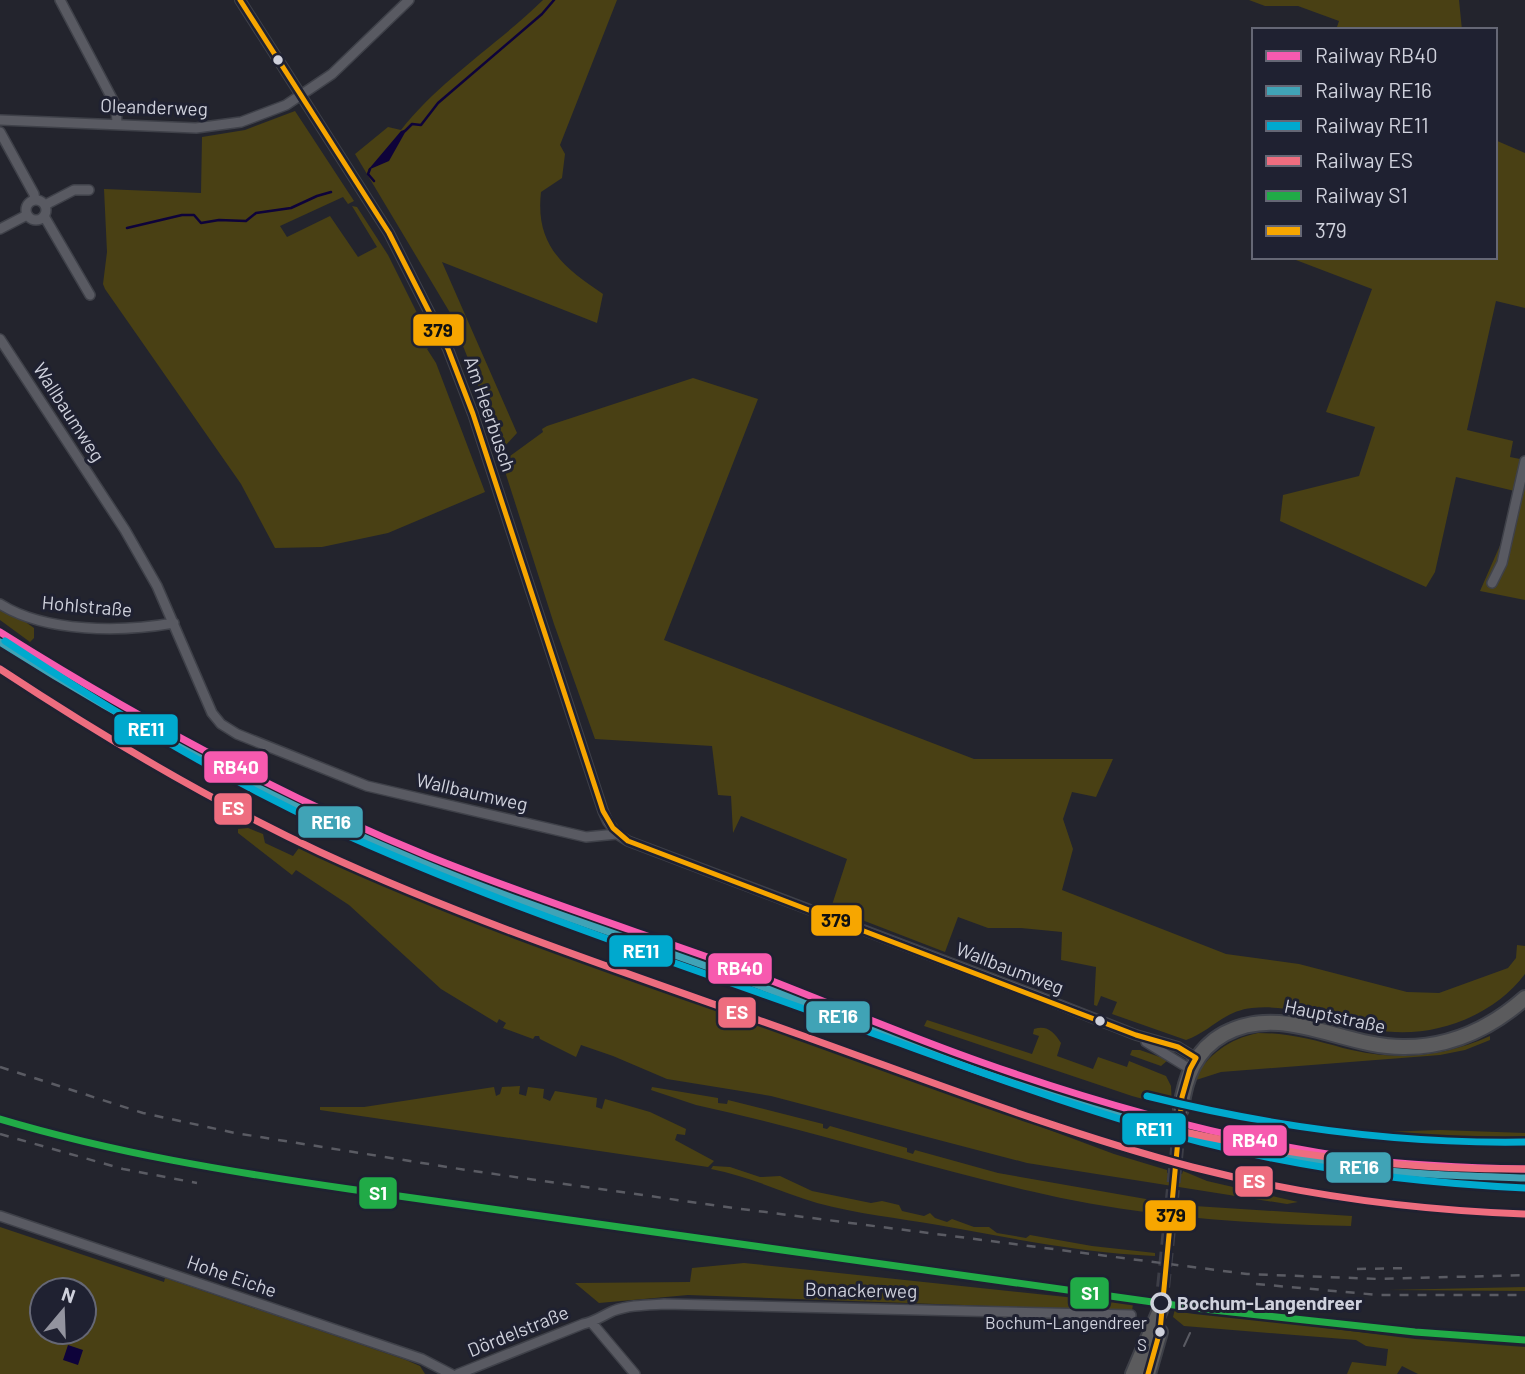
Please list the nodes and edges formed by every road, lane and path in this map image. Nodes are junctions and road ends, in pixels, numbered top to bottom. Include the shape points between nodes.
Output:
1 (60, 0) edge
2 (240, 0) edge
3 (409, 0) edge
4 (300, 95) junction
5 (0, 120) edge
6 (117, 124) junction
7 (0, 132) edge
8 (89, 190) dead end
9 (34, 200) junction
10 (45, 205) junction
11 (27, 215) junction
12 (44, 216) junction
13 (0, 229) edge
14 (90, 295) dead end
15 (0, 339) edge
16 (1525, 461) edge
17 (1492, 583) dead end
18 (0, 604) edge
19 (174, 623) junction
20 (617, 834) junction
21 (1524, 999) edge
22 (1193, 1064) junction
23 (1181, 1109) tunnel mouth
24 (0, 1216) edge
25 (1131, 1315) dead end
26 (592, 1322) junction
27 (451, 1374) edge
28 (458, 1374) edge
29 (635, 1374) edge
30 (1133, 1374) edge
31 (1148, 1374) edge

1 - 6 street via 116,106
2 - 4 street, Am Heerbusch
3 - 4 street, Oleanderweg via 332,74
4 - 6 street, Oleanderweg via 262,115 219,126
4 - 20 street, Am Heerbusch via 389,233 448,349 603,811
5 - 6 street, Oleanderweg
7 - 9 street
8 - 10 street via 74,190
9 - 10 street
9 - 11 street via 27,205
10 - 12 street
11 - 12 street via 35,220
11 - 13 street
12 - 14 street
15 - 19 street, Wallbaumweg via 125,530
16 - 17 street via 1502,563
18 - 19 street, Hohlstraße via 35,620 103,629
19 - 20 street, Wallbaumweg via 212,713 236,734 367,786 586,837
20 - 22 street, Wallbaumweg via 1136,1035 1178,1047
21 - 22 main road, Hauptstraße via 1479,1031 1435,1044 1388,1047 1301,1025 1266,1022 1234,1028 1217,1038
22 - 23 main road
24 - 27 street, Hohe Eiche via 422,1359
25 - 26 street, Bonackerweg via 664,1304 623,1308
26 - 28 street, Dördelstraße
26 - 29 street
30 - 31 main road via 1161,1308

